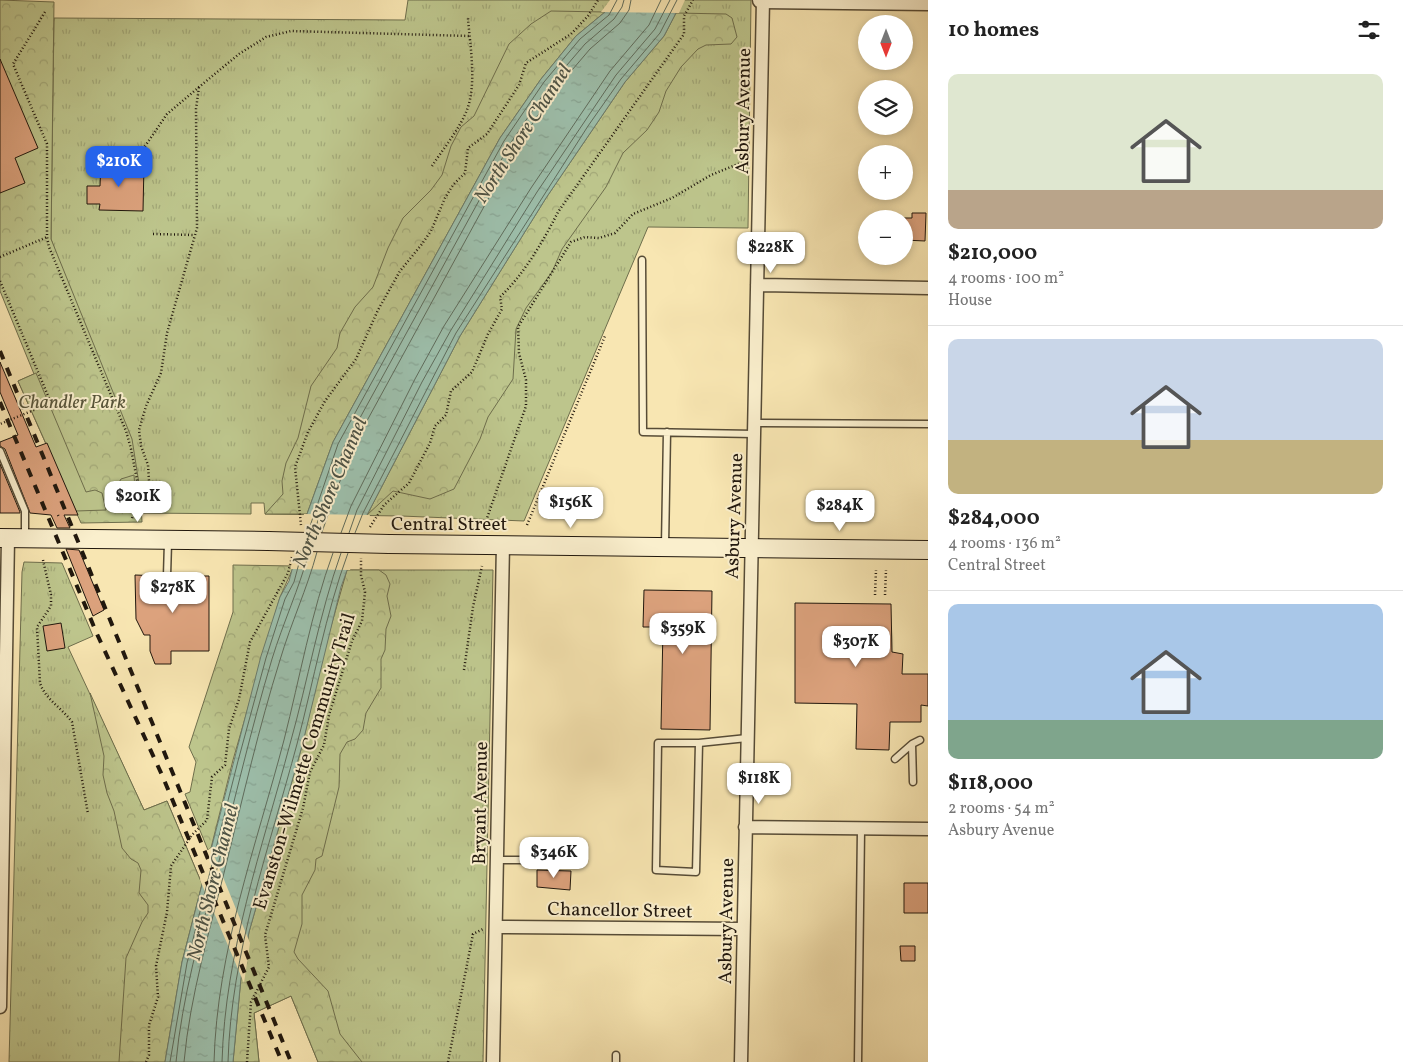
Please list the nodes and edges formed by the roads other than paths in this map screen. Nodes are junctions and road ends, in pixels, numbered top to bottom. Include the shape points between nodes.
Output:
1 (762, 0) edge
2 (928, 2) edge
3 (642, 260) dead end
4 (757, 285) junction
5 (928, 288) edge
6 (928, 424) edge
7 (754, 428) junction
8 (667, 432) junction
9 (0, 451) edge
10 (11, 538) edge
11 (168, 540) junction
12 (503, 544) junction
13 (665, 546) junction
14 (751, 547) junction
15 (928, 550) edge
16 (168, 576) dead end
17 (747, 738) junction
18 (920, 740) dead end
19 (699, 743) junction
20 (912, 744) junction
21 (895, 759) dead end
22 (913, 782) dead end
23 (745, 827) junction
24 (1, 828) edge
25 (861, 830) junction
26 (928, 830) edge
27 (497, 860) junction
28 (564, 860) dead end
29 (496, 927) junction
30 (743, 929) junction
31 (0, 1007) edge
32 (493, 1062) edge
33 (741, 1062) edge
34 (858, 1062) edge

1 - 2 street
1 - 4 street, Asbury Avenue
3 - 8 lane via 642,432
4 - 5 street
4 - 7 street, Asbury Avenue
6 - 7 lane
7 - 8 lane
7 - 14 street, Asbury Avenue
8 - 13 lane
9 - 10 lane via 26,511
10 - 11 main road, Central Street
10 - 24 street
11 - 12 main road, Central Street, bridge
11 - 16 lane
12 - 13 main road, Central Street
12 - 27 street, Bryant Avenue
13 - 14 main road, Central Street
14 - 15 main road, Central Street
14 - 17 street, Asbury Avenue
17 - 19 lane
17 - 23 street, Asbury Avenue
18 - 20 lane
19 - 19 lane via 658,743 656,870 696,872
20 - 21 lane
20 - 22 lane
23 - 25 street
23 - 30 street, Asbury Avenue
24 - 31 street
25 - 26 street
25 - 34 lane
27 - 28 lane
27 - 29 street, Bryant Avenue
29 - 30 street, Chancellor Street
29 - 32 street, Bryant Avenue
30 - 33 street, Asbury Avenue

